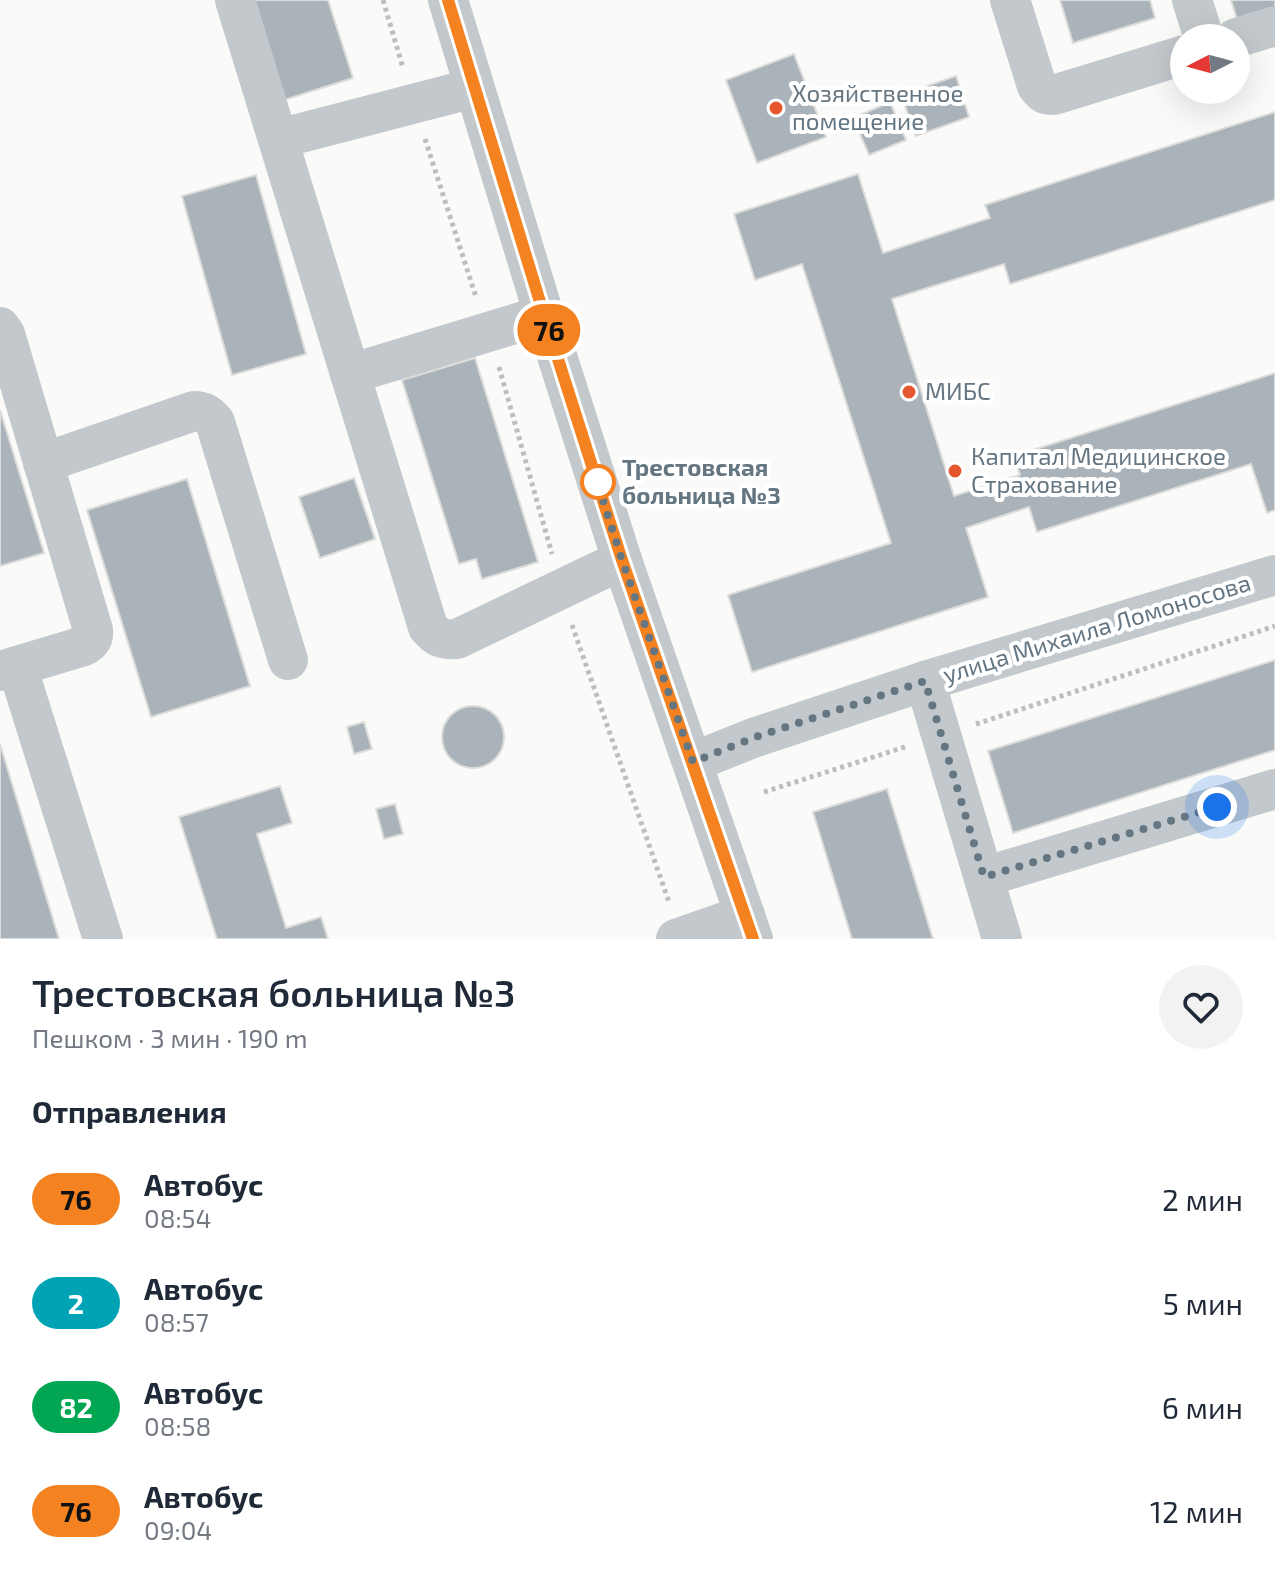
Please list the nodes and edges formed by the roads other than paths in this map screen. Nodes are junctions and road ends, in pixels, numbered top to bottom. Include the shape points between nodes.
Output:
1 (235, 0) edge
2 (448, 0) edge
3 (1010, 0) edge
4 (1192, 0) edge
5 (1200, 24) edge
6 (1275, 26) edge
7 (1250, 34) edge
8 (1170, 59) edge
9 (474, 88) junction
10 (278, 139) junction
11 (544, 315) junction
12 (0, 327) edge
13 (350, 374) junction
14 (43, 463) junction
15 (622, 560) junction
16 (1275, 575) edge
17 (288, 660) dead end
18 (8, 668) edge
19 (925, 681) junction
20 (693, 762) junction
21 (1275, 789) edge
22 (984, 877) junction
23 (749, 927) edge
24 (679, 938) edge
25 (103, 939) edge
26 (1002, 939) edge

1 - 10 street
2 - 9 street
3 - 8 street via 1044,94
4 - 5 street
6 - 7 street
9 - 10 street
9 - 11 street
10 - 13 street
11 - 13 street
11 - 15 street
12 - 14 street
13 - 15 street via 435,636 457,639
14 - 17 street via 194,411 210,416
14 - 18 street via 94,637 84,646
15 - 20 street
16 - 19 street, улица Михаила Ломоносова
18 - 25 street
19 - 20 street, улица Михаила Ломоносова
19 - 22 street
20 - 23 street
21 - 22 street
22 - 26 street
23 - 24 street

